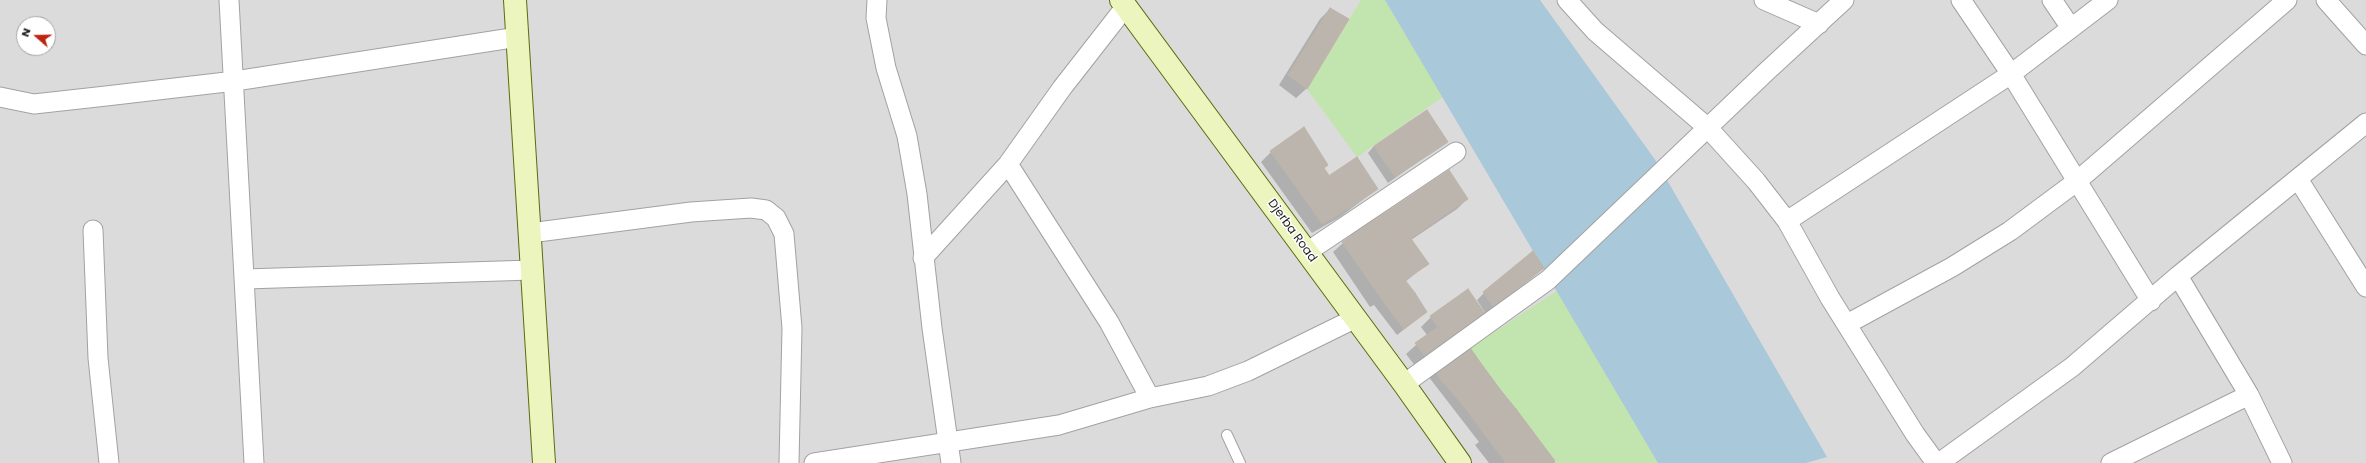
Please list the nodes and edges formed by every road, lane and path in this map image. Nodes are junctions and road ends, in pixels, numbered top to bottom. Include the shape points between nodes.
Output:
1 (229, 0) edge
2 (516, 0) edge
3 (876, 0) edge
4 (1567, 0) edge
5 (1764, 0) edge
6 (1844, 0) edge
7 (1960, 0) edge
8 (2052, 0) edge
9 (2108, 0) edge
10 (2287, 0) edge
11 (2326, 0) edge
12 (1124, 3) edge
13 (1819, 24) junction
14 (2071, 28) junction
15 (518, 37) junction
16 (2366, 45) edge
17 (2011, 74) junction
18 (235, 81) junction
19 (0, 97) edge
20 (2366, 123) edge
21 (1708, 128) junction
22 (1456, 152) dead end
23 (1008, 164) junction
24 (2298, 179) junction
25 (2076, 182) junction
26 (1787, 221) junction
27 (93, 230) dead end
28 (530, 233) junction
29 (1307, 252) junction
30 (923, 258) junction
31 (532, 270) junction
32 (2178, 276) junction
33 (245, 279) junction
34 (2366, 286) edge
35 (2151, 301) junction
36 (1356, 318) junction
37 (1847, 324) junction
38 (1404, 384) junction
39 (2249, 395) junction
40 (1150, 398) junction
41 (1227, 436) dead end
42 (949, 441) junction
43 (109, 463) edge
44 (254, 463) edge
45 (544, 463) edge
46 (789, 463) edge
47 (814, 463) edge
48 (952, 463) edge
49 (1240, 463) edge
50 (1460, 463) edge
51 (1936, 463) edge
52 (1939, 463) edge
53 (2111, 463) edge
54 (2282, 463) edge

1 - 18 street
2 - 15 main road
3 - 30 street via 876,18 886,68 907,136 917,194
4 - 21 street via 1595,31
5 - 13 street
6 - 13 street
7 - 17 street
8 - 14 street
9 - 14 street
10 - 25 street
11 - 16 street
12 - 23 street
12 - 29 main road, Djerba Road
13 - 21 street
14 - 17 street
15 - 18 street
15 - 28 main road
17 - 25 street
17 - 26 street
18 - 19 street via 34,104
18 - 33 street
20 - 24 street
21 - 26 street via 1756,181
21 - 38 street via 1548,280
22 - 29 street
23 - 30 street
23 - 40 street via 1109,322
24 - 32 street
24 - 34 street
25 - 35 street
25 - 37 street via 2010,230 1952,267
26 - 37 street
27 - 43 street via 98,358
28 - 31 main road
28 - 46 street via 691,212 766,210 776,218 784,234 792,320
29 - 36 main road, Djerba Road
30 - 42 street
31 - 33 street
31 - 45 main road
32 - 35 street
32 - 39 street
33 - 44 street
35 - 52 street via 2072,367
36 - 38 main road, Djerba Road
36 - 40 street via 1248,371 1208,386
37 - 51 street via 1915,434
38 - 50 main road, Djerba Road
39 - 53 street
39 - 54 street
40 - 42 street via 1059,424
41 - 49 lane
42 - 47 street
42 - 48 street

